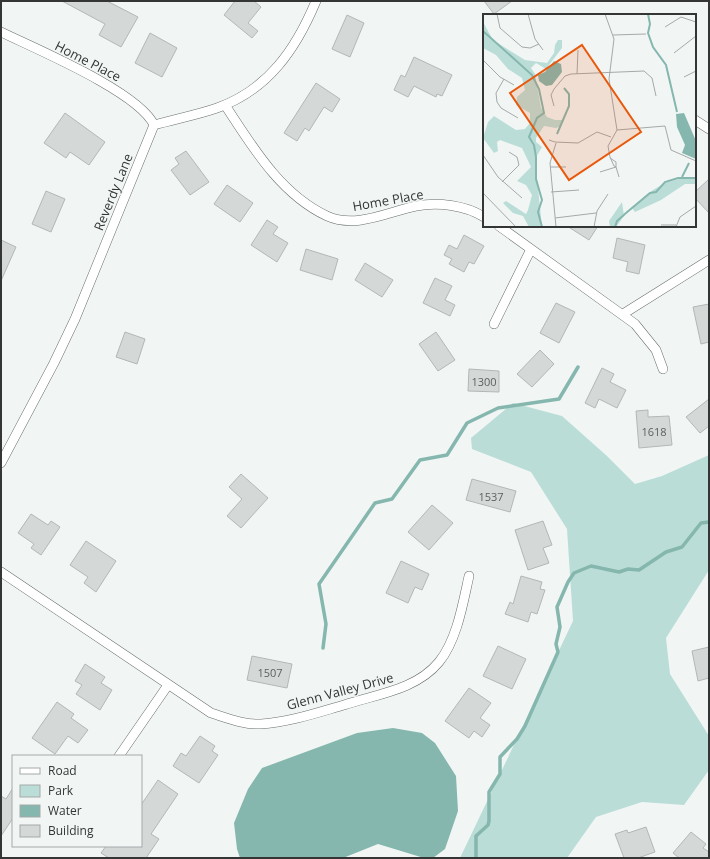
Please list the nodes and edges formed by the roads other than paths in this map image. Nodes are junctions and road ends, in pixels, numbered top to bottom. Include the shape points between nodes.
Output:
1 (316, 1) edge
2 (1, 32) edge
3 (225, 105) junction
4 (696, 121) edge
5 (154, 125) junction
6 (709, 129) edge
7 (483, 216) edge
8 (500, 227) edge
9 (531, 248) junction
10 (709, 260) edge
11 (623, 314) junction
12 (494, 324) dead end
13 (663, 369) dead end
14 (1, 463) edge
15 (1, 572) edge
16 (470, 576) dead end
17 (168, 685) junction
18 (120, 755) edge

1 - 3 street via 305,26 273,74 256,88
2 - 5 street, Home Place via 128,97
3 - 5 street
3 - 7 street, Home Place via 260,158 281,181 300,200 328,216 351,220 368,219 418,206 439,205 471,210
4 - 6 street
5 - 14 street, Reverdy Lane via 75,319
8 - 9 street
9 - 11 street
9 - 12 street
10 - 11 street
11 - 13 street via 656,350
15 - 17 street, Glenn Valley Drive
16 - 17 street, Glenn Valley Drive via 449,646 439,662 421,678 398,690 307,717 260,724 237,721 211,713
17 - 18 street

